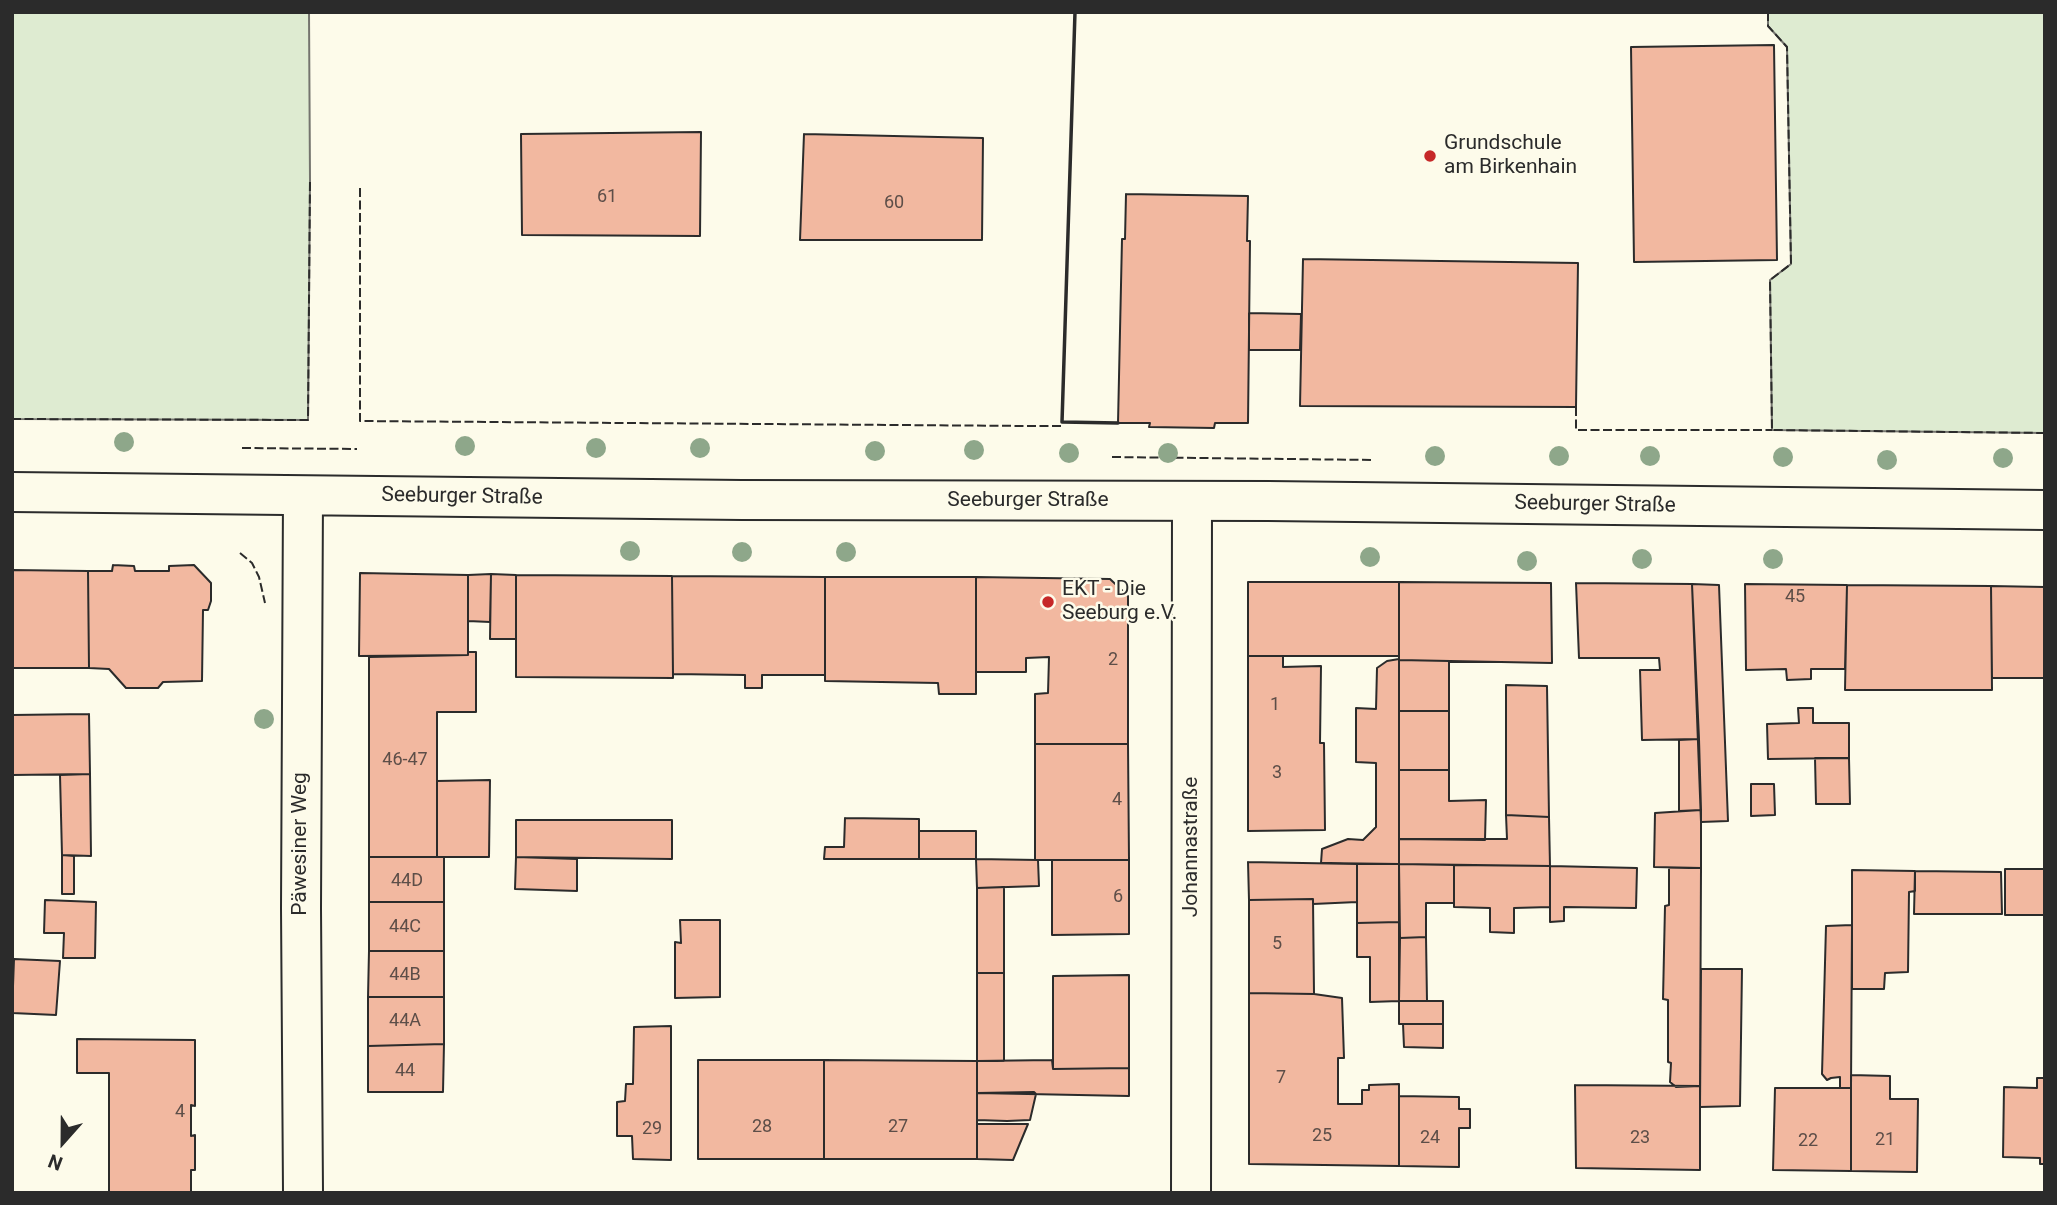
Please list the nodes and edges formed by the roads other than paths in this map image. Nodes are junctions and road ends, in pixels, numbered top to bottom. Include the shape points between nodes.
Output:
1 (12, 492) edge
2 (303, 496) junction
3 (1192, 501) junction
4 (2045, 510) edge
5 (303, 1193) edge
6 (1191, 1193) edge

1 - 2 street, Seeburger Straße
2 - 3 street, Seeburger Straße
2 - 5 street, Päwesiner Weg
3 - 4 street, Seeburger Straße
3 - 6 street, Johannastraße

